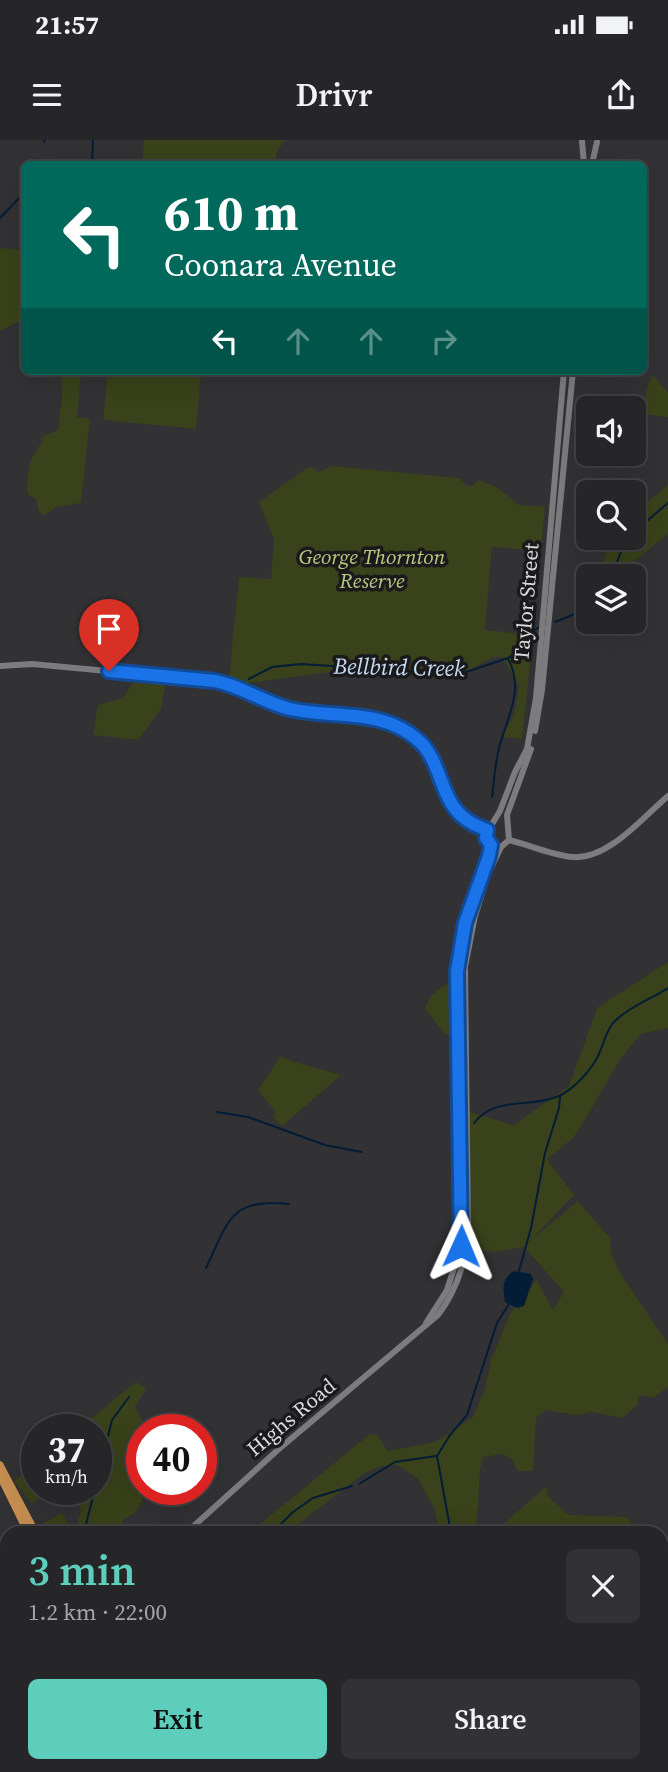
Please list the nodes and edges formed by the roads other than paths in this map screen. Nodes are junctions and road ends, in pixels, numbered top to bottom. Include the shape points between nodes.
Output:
1 (582, 140) edge
2 (598, 141) edge
3 (584, 161) edge
4 (593, 161) edge
5 (564, 375) edge
6 (573, 375) edge
7 (0, 666) edge
8 (668, 796) edge
9 (488, 828) junction
10 (508, 828) junction
11 (509, 840) junction
12 (491, 845) junction
13 (501, 847) junction
14 (466, 1138) junction
15 (461, 1158) junction
16 (421, 1330) junction
17 (0, 1465) edge
18 (0, 1476) edge
19 (25, 1526) edge
20 (32, 1526) edge
21 (194, 1526) edge

1 - 2 street via 589,144
1 - 3 street
2 - 4 street
5 - 9 street, Taylor Street via 529,742 500,811
6 - 10 street, Taylor Street via 540,707 530,755 507,815
7 - 9 street via 32,664 229,683 292,709 390,722 425,746 448,797 464,818
8 - 11 street via 608,848 588,856 564,856
9 - 10 street via 501,824
9 - 12 street via 486,838
10 - 11 street
11 - 13 street
12 - 13 street
12 - 15 street, Highs Road via 465,923 457,971
13 - 14 street, Highs Road via 475,916 465,967
14 - 15 street
14 - 16 street, Highs Road via 467,1248 462,1270 443,1309
15 - 16 street, Highs Road via 458,1259 447,1290
16 - 21 street, Highs Road
17 - 20 main road
18 - 19 main road

